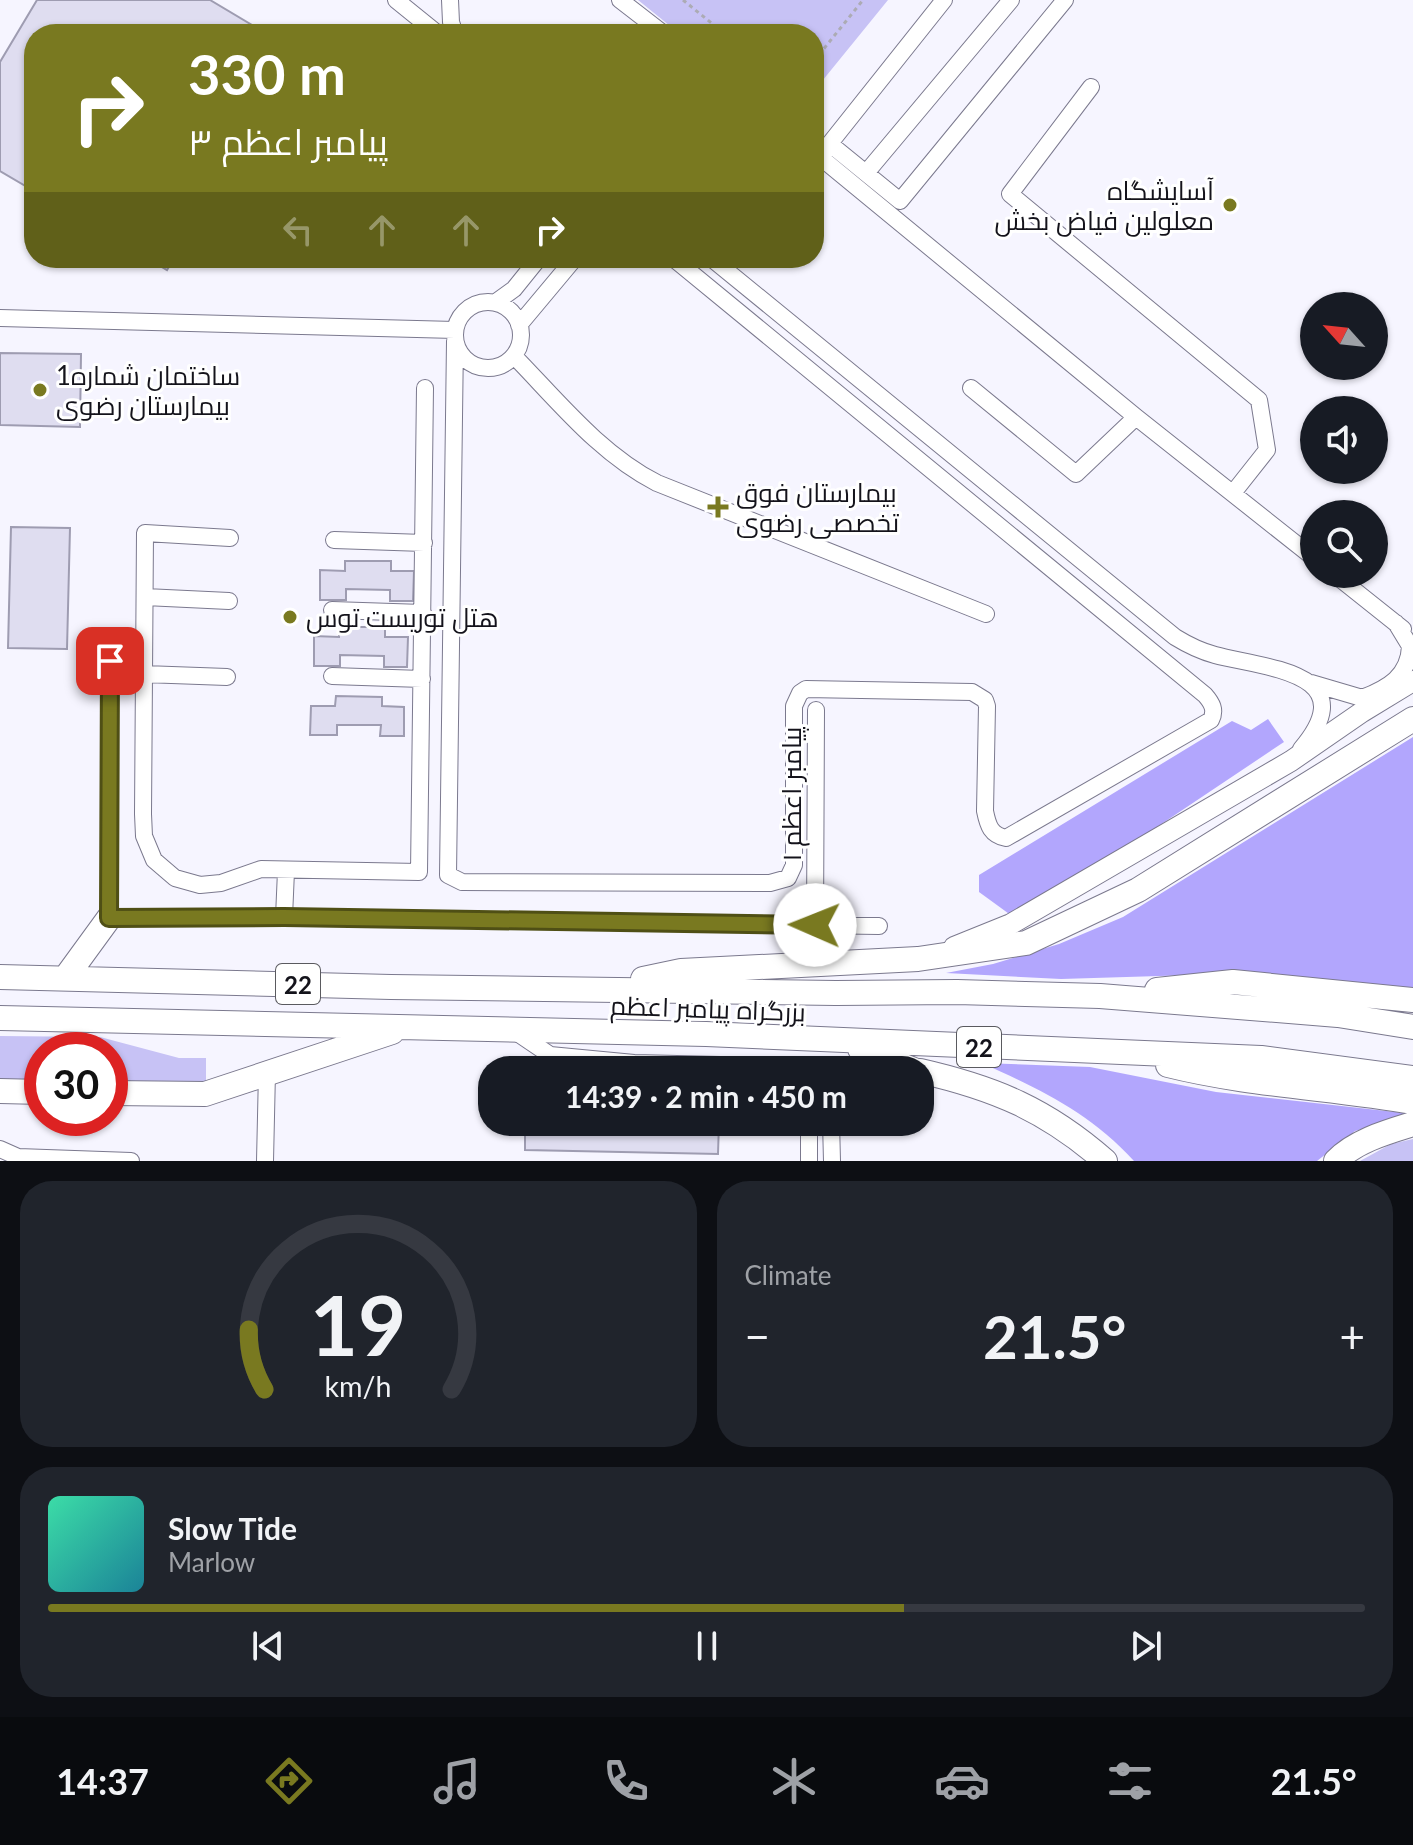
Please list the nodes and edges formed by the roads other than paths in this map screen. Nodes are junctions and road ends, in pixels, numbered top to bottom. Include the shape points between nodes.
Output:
1 (396, 0) edge
2 (450, 0) edge
3 (620, 0) edge
4 (944, 0) edge
5 (1011, 0) edge
6 (1065, 0) edge
7 (426, 24) edge
8 (452, 24) edge
9 (651, 24) edge
10 (1091, 87) dead end
11 (824, 146) edge
12 (824, 152) edge
13 (824, 153) edge
14 (866, 173) junction
15 (531, 268) edge
16 (567, 268) edge
17 (685, 268) edge
18 (723, 268) edge
19 (496, 302) junction
20 (0, 318) edge
21 (519, 325) junction
22 (455, 335) junction
23 (514, 356) junction
24 (425, 388) dead end
25 (971, 388) dead end
26 (1136, 417) junction
27 (1233, 493) junction
28 (230, 538) dead end
29 (334, 540) dead end
30 (424, 543) junction
31 (1300, 547) edge
32 (1352, 588) edge
33 (145, 597) junction
34 (229, 601) dead end
35 (332, 610) dead end
36 (423, 613) junction
37 (986, 614) dead end
38 (1396, 623) junction
39 (1413, 638) edge
40 (110, 661) dead end
41 (144, 674) junction
42 (332, 676) dead end
43 (227, 677) dead end
44 (422, 679) junction
45 (1413, 681) edge
46 (1311, 683) junction
47 (816, 710) dead end
48 (1413, 719) edge
49 (1291, 761) junction
50 (286, 871) junction
51 (284, 917) junction
52 (115, 918) junction
53 (815, 925) junction
54 (879, 926) dead end
55 (918, 959) junction
56 (0, 977) edge
57 (76, 977) junction
58 (596, 988) junction
59 (1100, 996) junction
60 (1413, 1000) edge
61 (0, 1018) edge
62 (413, 1026) junction
63 (1413, 1027) edge
64 (511, 1029) junction
65 (839, 1041) junction
66 (1119, 1053) junction
67 (560, 1056) edge
68 (878, 1056) edge
69 (267, 1072) junction
70 (934, 1074) edge
71 (1413, 1078) edge
72 (0, 1091) edge
73 (24, 1092) edge
74 (128, 1093) edge
75 (1413, 1102) edge
76 (1413, 1124) edge
77 (809, 1136) edge
78 (831, 1136) edge
79 (0, 1149) edge
80 (18, 1159) edge
81 (131, 1161) edge
82 (265, 1161) edge
83 (809, 1161) edge
84 (832, 1161) edge
85 (1105, 1161) edge
86 (1336, 1161) edge

1 - 7 street
2 - 8 street
3 - 9 street
4 - 11 street
5 - 14 street
6 - 14 street via 900,201
10 - 27 street via 1010,194 1259,400 1267,450
12 - 14 street
13 - 26 street
15 - 19 street
16 - 21 street
17 - 22 street via 1205,695 1213,705 1211,720 1006,838 988,826 985,811 987,706 980,696 806,689 794,706 794,865 788,878 770,883 454,880 448,875
18 - 46 street via 1175,637 1196,650 1289,672
19 - 21 street
19 - 22 street via 465,311
20 - 22 street
21 - 23 street
22 - 23 street via 465,359 485,368
23 - 37 street via 633,471
24 - 30 street
25 - 26 street via 1076,474
26 - 27 street
27 - 31 street
28 - 33 street via 145,533
29 - 30 street
30 - 36 street
32 - 38 street
33 - 34 street
33 - 41 street
35 - 36 street
36 - 44 street
38 - 39 street
38 - 46 street via 1410,646 1405,669 1394,682 1362,698
40 - 52 street
41 - 43 street
41 - 50 street via 144,836 154,860 175,878 200,885 261,869
42 - 44 street
44 - 50 street via 419,872
45 - 49 main road
46 - 49 street via 1321,699 1321,714 1315,733
47 - 53 street, پیامبر اعظم ۱
48 - 55 highway via 1138,890 1026,943
49 - 55 main road via 1011,924
50 - 51 street
51 - 52 street
51 - 53 street
52 - 57 highway
53 - 54 street
55 - 58 highway via 681,971
56 - 57 highway, بزرگراه پیامبر اعظم / 22
57 - 58 highway, بزرگراه پیامبر اعظم / 22
58 - 59 highway, بزرگراه پیامبر اعظم
59 - 60 highway via 1233,982
59 - 63 highway, بزرگراه پیامبر اعظم via 1338,1015
61 - 62 highway, بزرگراه پیامبر اعظم / 22
62 - 64 highway, بزرگراه پیامبر اعظم / 22
62 - 69 highway
64 - 65 highway, بزرگراه پیامبر اعظم / 22
64 - 67 street via 550,1055
65 - 66 highway, بزرگراه پیامبر اعظم / 22
65 - 68 highway
66 - 71 highway, بزرگراه پیامبر اعظم via 1261,1058
66 - 75 highway via 1213,1077
69 - 74 highway via 205,1094
69 - 82 street
70 - 85 highway via 1017,1101 1073,1133
72 - 73 highway
76 - 86 highway via 1383,1133
77 - 83 street
78 - 84 street
79 - 80 street
80 - 81 street

